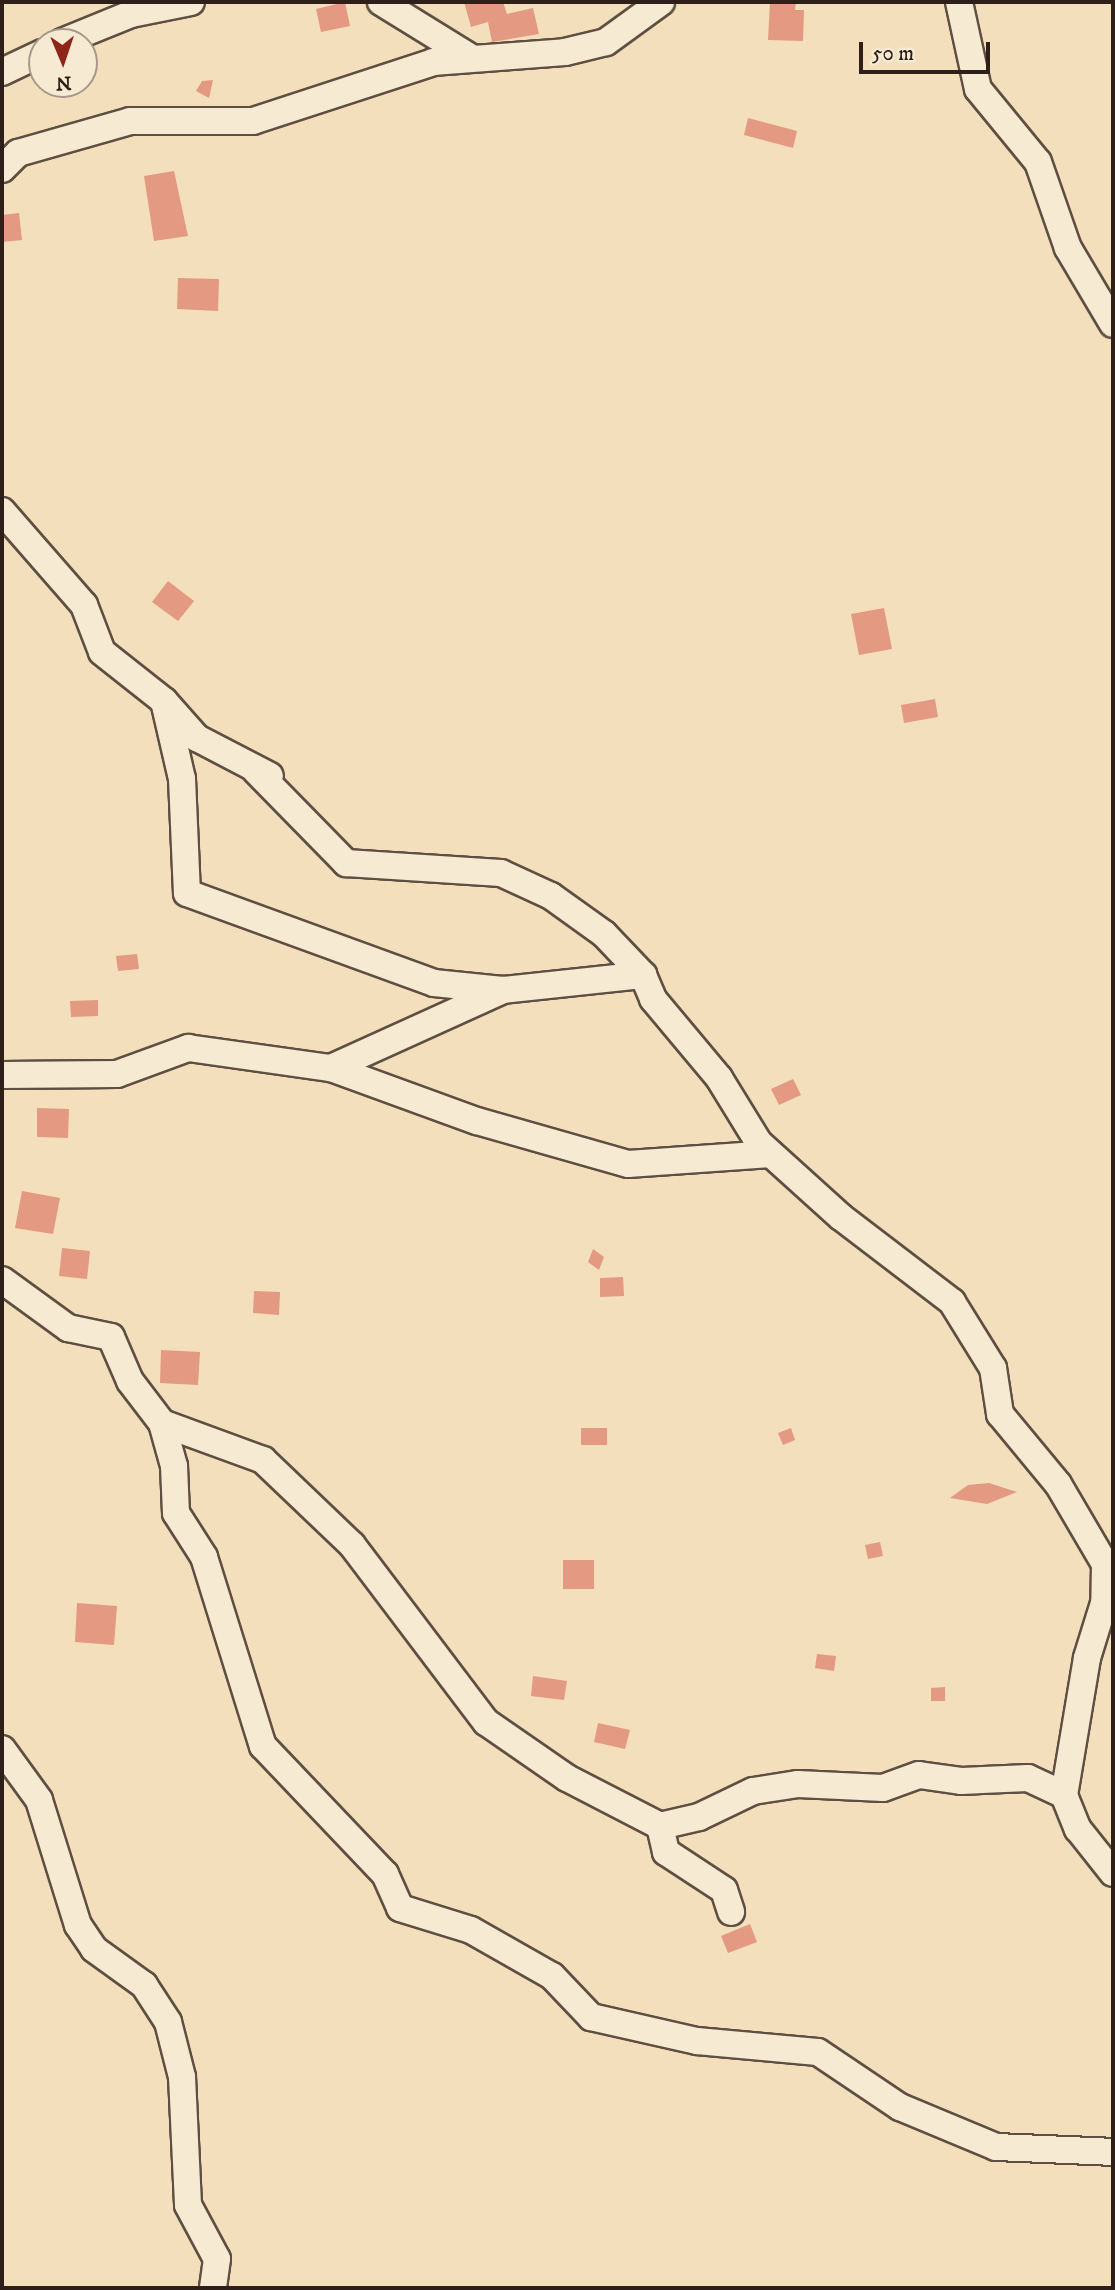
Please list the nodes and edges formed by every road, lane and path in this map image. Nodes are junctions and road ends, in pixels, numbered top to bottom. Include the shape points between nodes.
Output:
1 (191, 2) edge
2 (381, 2) edge
3 (661, 2) edge
4 (959, 2) edge
5 (125, 8) edge
6 (88, 28) edge
7 (470, 57) junction
8 (28, 60) edge
9 (2, 72) edge
10 (2, 169) edge
11 (1113, 324) edge
12 (2, 511) edge
13 (164, 701) junction
14 (643, 975) junction
15 (503, 990) junction
16 (331, 1068) junction
17 (3, 1074) edge
18 (771, 1154) junction
19 (2, 1280) edge
20 (162, 1423) junction
21 (2, 1749) edge
22 (1064, 1796) junction
23 (660, 1826) junction
24 (1113, 1873) edge
25 (731, 1912) dead end
26 (1113, 2152) edge
27 (213, 2288) edge

1 - 5 street
2 - 7 street
3 - 7 street via 606,42 565,52
4 - 11 street via 978,89 1038,162 1068,248
5 - 6 street
7 - 10 street via 433,62 253,121 130,121 18,153
8 - 9 street
12 - 13 street via 84,605 102,652
13 - 14 street via 197,738 256,771 346,863 500,873 562,903 604,934
13 - 15 street via 181,779 187,893 434,983
14 - 15 street
14 - 18 street via 653,999 719,1078
15 - 16 street
16 - 17 street via 188,1048 117,1074
16 - 18 street via 477,1121 628,1164
18 - 22 street via 952,1302 993,1368 1000,1414 1099,1547 1104,1603 1087,1658
19 - 20 street via 68,1328 111,1337 130,1381
20 - 23 street via 263,1460 352,1545 486,1722 566,1778
20 - 26 street via 174,1466 176,1513 204,1557 263,1746 385,1874 400,1908 471,1930 552,1976 591,2017 697,2040 818,2052 878,2096 996,2147
21 - 27 street via 39,1800 78,1925 94,1949 144,1985 169,2022 182,2077 188,2205 217,2259
22 - 23 street via 1028,1778 961,1781 919,1775 883,1788 798,1784 752,1791 699,1817
22 - 24 street via 1078,1829
23 - 25 street via 666,1852 724,1890

